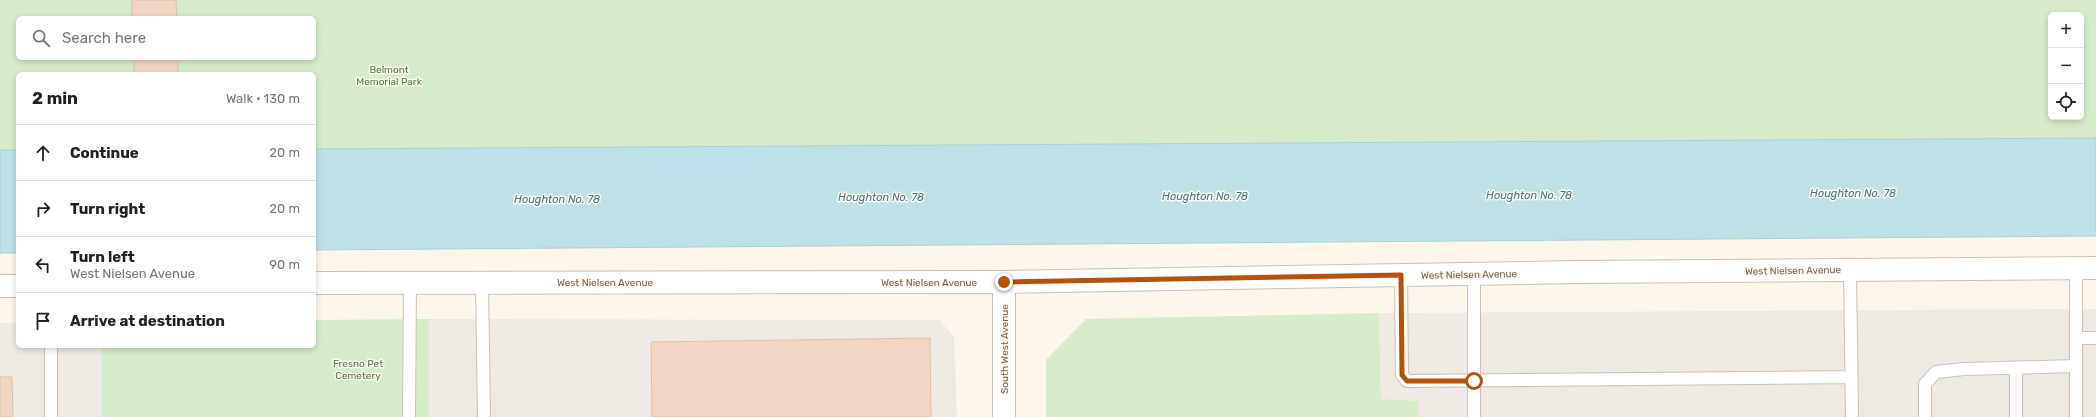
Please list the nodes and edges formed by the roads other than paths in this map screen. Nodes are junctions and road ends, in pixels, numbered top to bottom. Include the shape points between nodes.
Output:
1 (2086, 268) edge
2 (1850, 270) junction
3 (1474, 274) junction
4 (1401, 275) junction
5 (410, 282) junction
6 (482, 282) junction
7 (1004, 282) junction
8 (316, 283) edge
9 (0, 286) edge
10 (16, 286) edge
11 (2076, 338) junction
12 (2096, 338) edge
13 (51, 348) edge
14 (2076, 366) junction
15 (2016, 368) junction
16 (1852, 377) junction
17 (1474, 381) junction
18 (51, 417) edge
19 (409, 417) edge
20 (484, 417) edge
21 (1004, 417) edge
22 (1474, 417) edge
23 (1852, 417) edge
24 (1925, 417) edge
25 (2016, 417) edge
26 (2076, 417) edge

1 - 2 street, West Nielsen Avenue
1 - 11 lane
2 - 3 street, West Nielsen Avenue
2 - 16 lane
3 - 4 street, West Nielsen Avenue
3 - 17 lane
4 - 7 street, West Nielsen Avenue
4 - 17 lane via 1402,375 1407,381
5 - 6 street, West Nielsen Avenue
5 - 8 street, West Nielsen Avenue
5 - 19 lane
6 - 7 street, West Nielsen Avenue
6 - 20 lane
7 - 21 street, South West Avenue
9 - 10 street
11 - 12 lane
11 - 14 lane
13 - 18 lane
14 - 15 lane
14 - 26 lane
15 - 24 lane via 1936,372 1926,384
15 - 25 lane
16 - 17 lane
16 - 23 lane
17 - 22 lane

